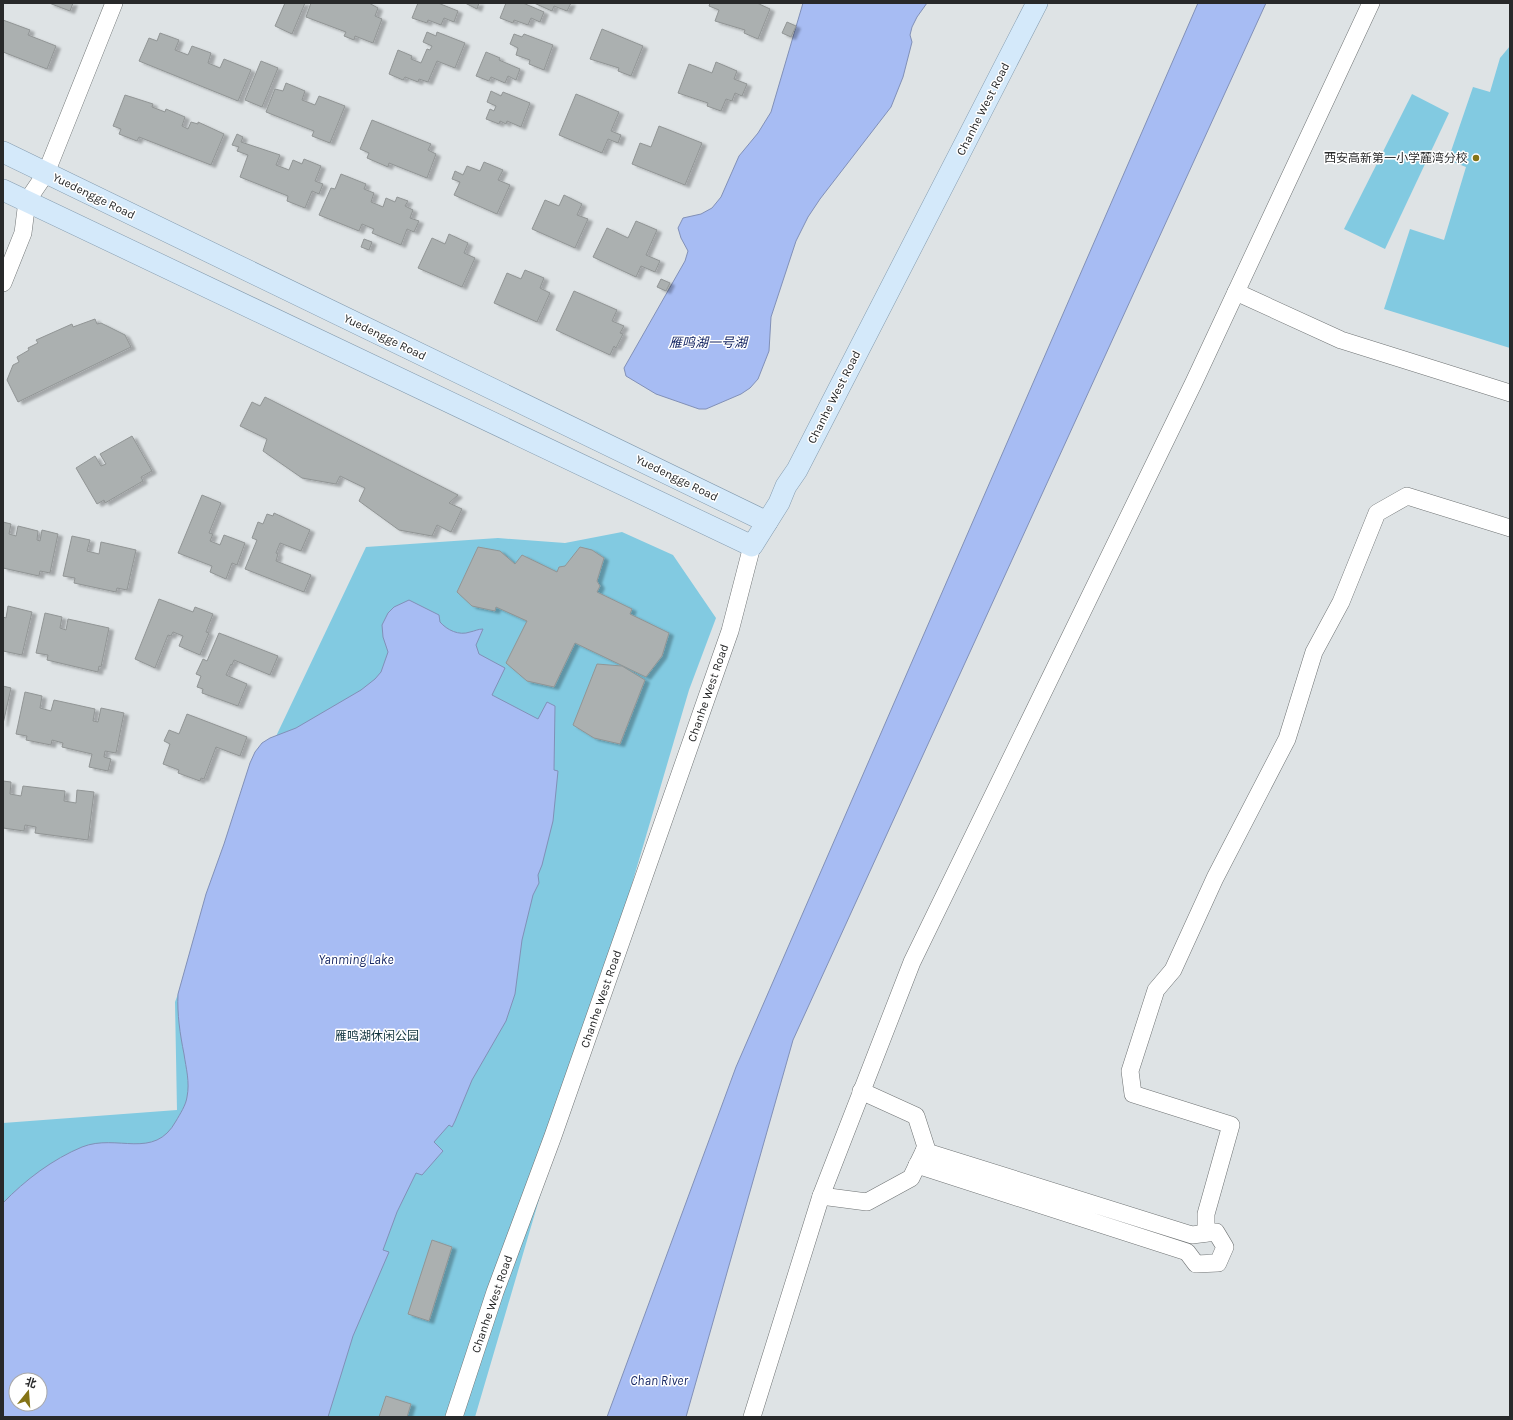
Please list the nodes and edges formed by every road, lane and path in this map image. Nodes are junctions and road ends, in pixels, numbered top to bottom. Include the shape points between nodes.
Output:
1 (114, 3) edge
2 (1037, 3) edge
3 (1371, 3) edge
4 (3, 152) edge
5 (46, 173) junction
6 (3, 190) edge
7 (27, 201) junction
8 (3, 283) edge
9 (1236, 292) junction
10 (1510, 393) edge
11 (767, 522) junction
12 (1510, 528) edge
13 (752, 546) junction
14 (861, 1091) junction
15 (921, 1158) junction
16 (821, 1196) junction
17 (1206, 1233) junction
18 (454, 1417) edge
19 (752, 1417) edge

1 - 5 street
2 - 11 main road, Chanhe West Road via 797,470
3 - 9 street
4 - 5 main road, Yuedengge Road
5 - 7 street
5 - 11 main road, Yuedengge Road
6 - 7 main road
7 - 8 street via 22,233
7 - 13 main road
9 - 10 street via 1341,340
9 - 14 street via 912,962
11 - 13 main road, Chanhe West Road
12 - 17 street via 1407,496 1377,513 1341,602 1314,652 1287,739 1216,878 1173,970 1156,990 1130,1071 1133,1094 1231,1125 1206,1214
13 - 18 street, Chanhe West Road via 730,631 553,1136 495,1292
14 - 15 street via 916,1116 926,1147
14 - 16 street
15 - 16 street via 911,1178 867,1202
15 - 17 street via 1192,1235
15 - 17 street via 1187,1252 1196,1264 1218,1264 1225,1247 1216,1232
16 - 19 street

